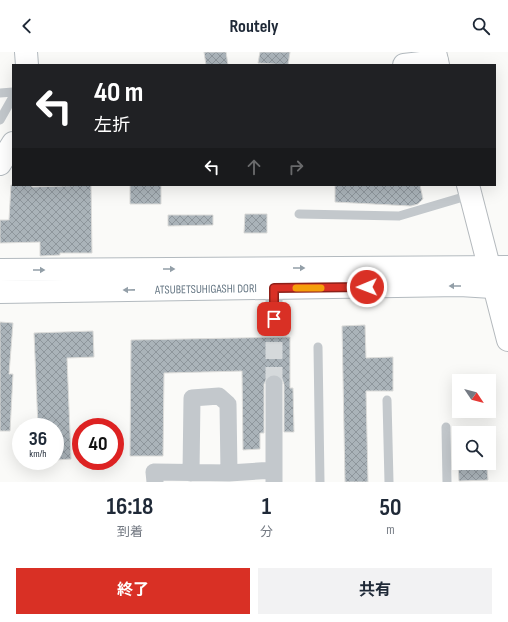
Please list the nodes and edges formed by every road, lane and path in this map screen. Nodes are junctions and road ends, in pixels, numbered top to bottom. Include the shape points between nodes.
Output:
1 (26, 52) edge
2 (436, 59) edge
3 (27, 64) edge
4 (409, 64) edge
5 (12, 92) edge
6 (0, 93) edge
7 (12, 99) edge
8 (0, 120) edge
9 (12, 145) edge
10 (0, 164) edge
11 (469, 190) edge
12 (299, 214) dead end
13 (0, 270) edge
14 (500, 278) edge
15 (274, 288) junction
16 (0, 292) edge
17 (274, 319) tunnel mouth
18 (508, 340) edge
19 (318, 347) dead end
20 (274, 384) tunnel mouth
21 (387, 400) dead end
22 (446, 427) dead end
23 (191, 473) junction
24 (229, 473) junction
25 (274, 476) edge
26 (154, 482) edge
27 (320, 482) edge
28 (389, 482) edge
29 (447, 482) edge

1 - 3 main road
2 - 4 main road
5 - 6 lane
7 - 8 lane
9 - 10 main road
11 - 12 lane via 399,216
11 - 14 main road
13 -> 14 main road, ATSUBETSUHIGASHI DORI
14 -> 15 main road, ATSUBETSUHIGASHI DORI via 460,286
14 - 18 main road
15 -> 16 main road, ATSUBETSUHIGASHI DORI
15 - 17 street
19 - 27 lane
20 - 25 street
21 - 28 lane
22 - 29 lane
23 - 24 street
23 - 24 street via 192,398 219,396 228,404
23 - 26 street via 154,472
24 - 25 street

